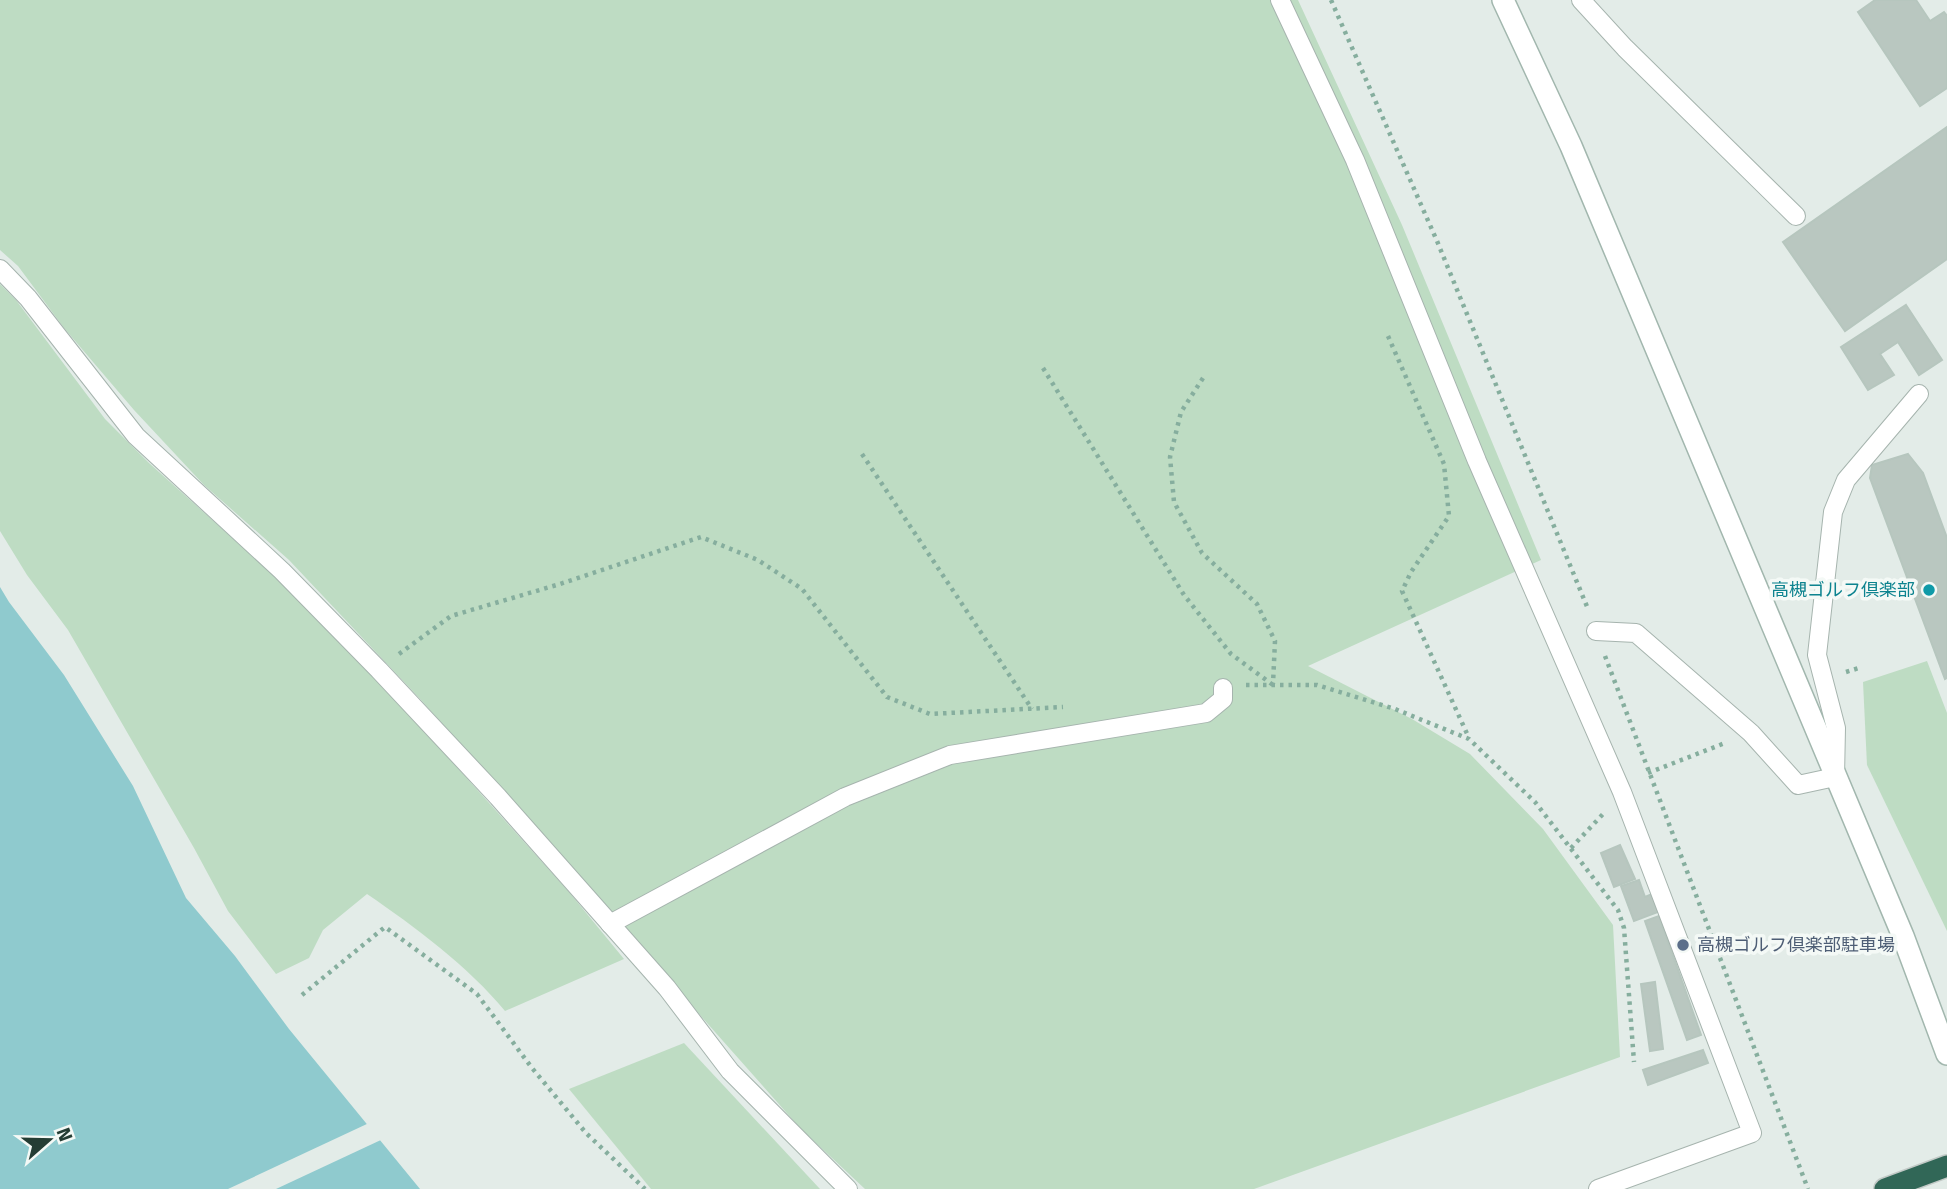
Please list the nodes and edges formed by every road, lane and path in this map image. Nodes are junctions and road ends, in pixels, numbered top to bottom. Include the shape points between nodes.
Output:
1 (1280, 0) edge
2 (1331, 0) edge
3 (1503, 0) edge
4 (1581, 0) edge
5 (1796, 216) dead end
6 (0, 269) edge
7 (1388, 336) dead end
8 (1043, 368) dead end
9 (1203, 378) dead end
10 (1919, 394) dead end
11 (862, 454) dead end
12 (1596, 631) junction
13 (1223, 688) dead end
14 (1032, 709) dead end
15 (1469, 739) dead end
16 (1835, 777) junction
17 (610, 924) junction
18 (302, 995) dead end
19 (1947, 1054) edge
20 (1937, 1169) edge
21 (645, 1189) edge
22 (848, 1189) edge
23 (1598, 1189) edge
24 (1808, 1189) edge
25 (1885, 1189) edge

1 - 23 lane via 1355,160 1477,461 1622,792 1752,1133
2 - 12 path via 1442,253
3 - 16 street via 1571,146
4 - 5 lane
6 - 17 lane via 136,436 282,571 369,660
7 - 15 path via 1444,464 1449,516 1402,591
8 - 9 path via 1184,594 1231,654 1273,685 1275,641 1256,604 1202,553 1174,502 1170,457 1181,412
10 - 16 lane via 1846,480 1833,512 1817,655 1836,728
11 - 14 path
12 - 16 lane via 1636,633 1751,733 1798,785
12 - 24 path
13 - 17 lane via 1223,699 1206,713 950,755 845,797
16 - 19 street
17 - 22 lane via 667,988 730,1071
18 - 21 path via 385,927 477,994 586,1133
20 - 25 highway

